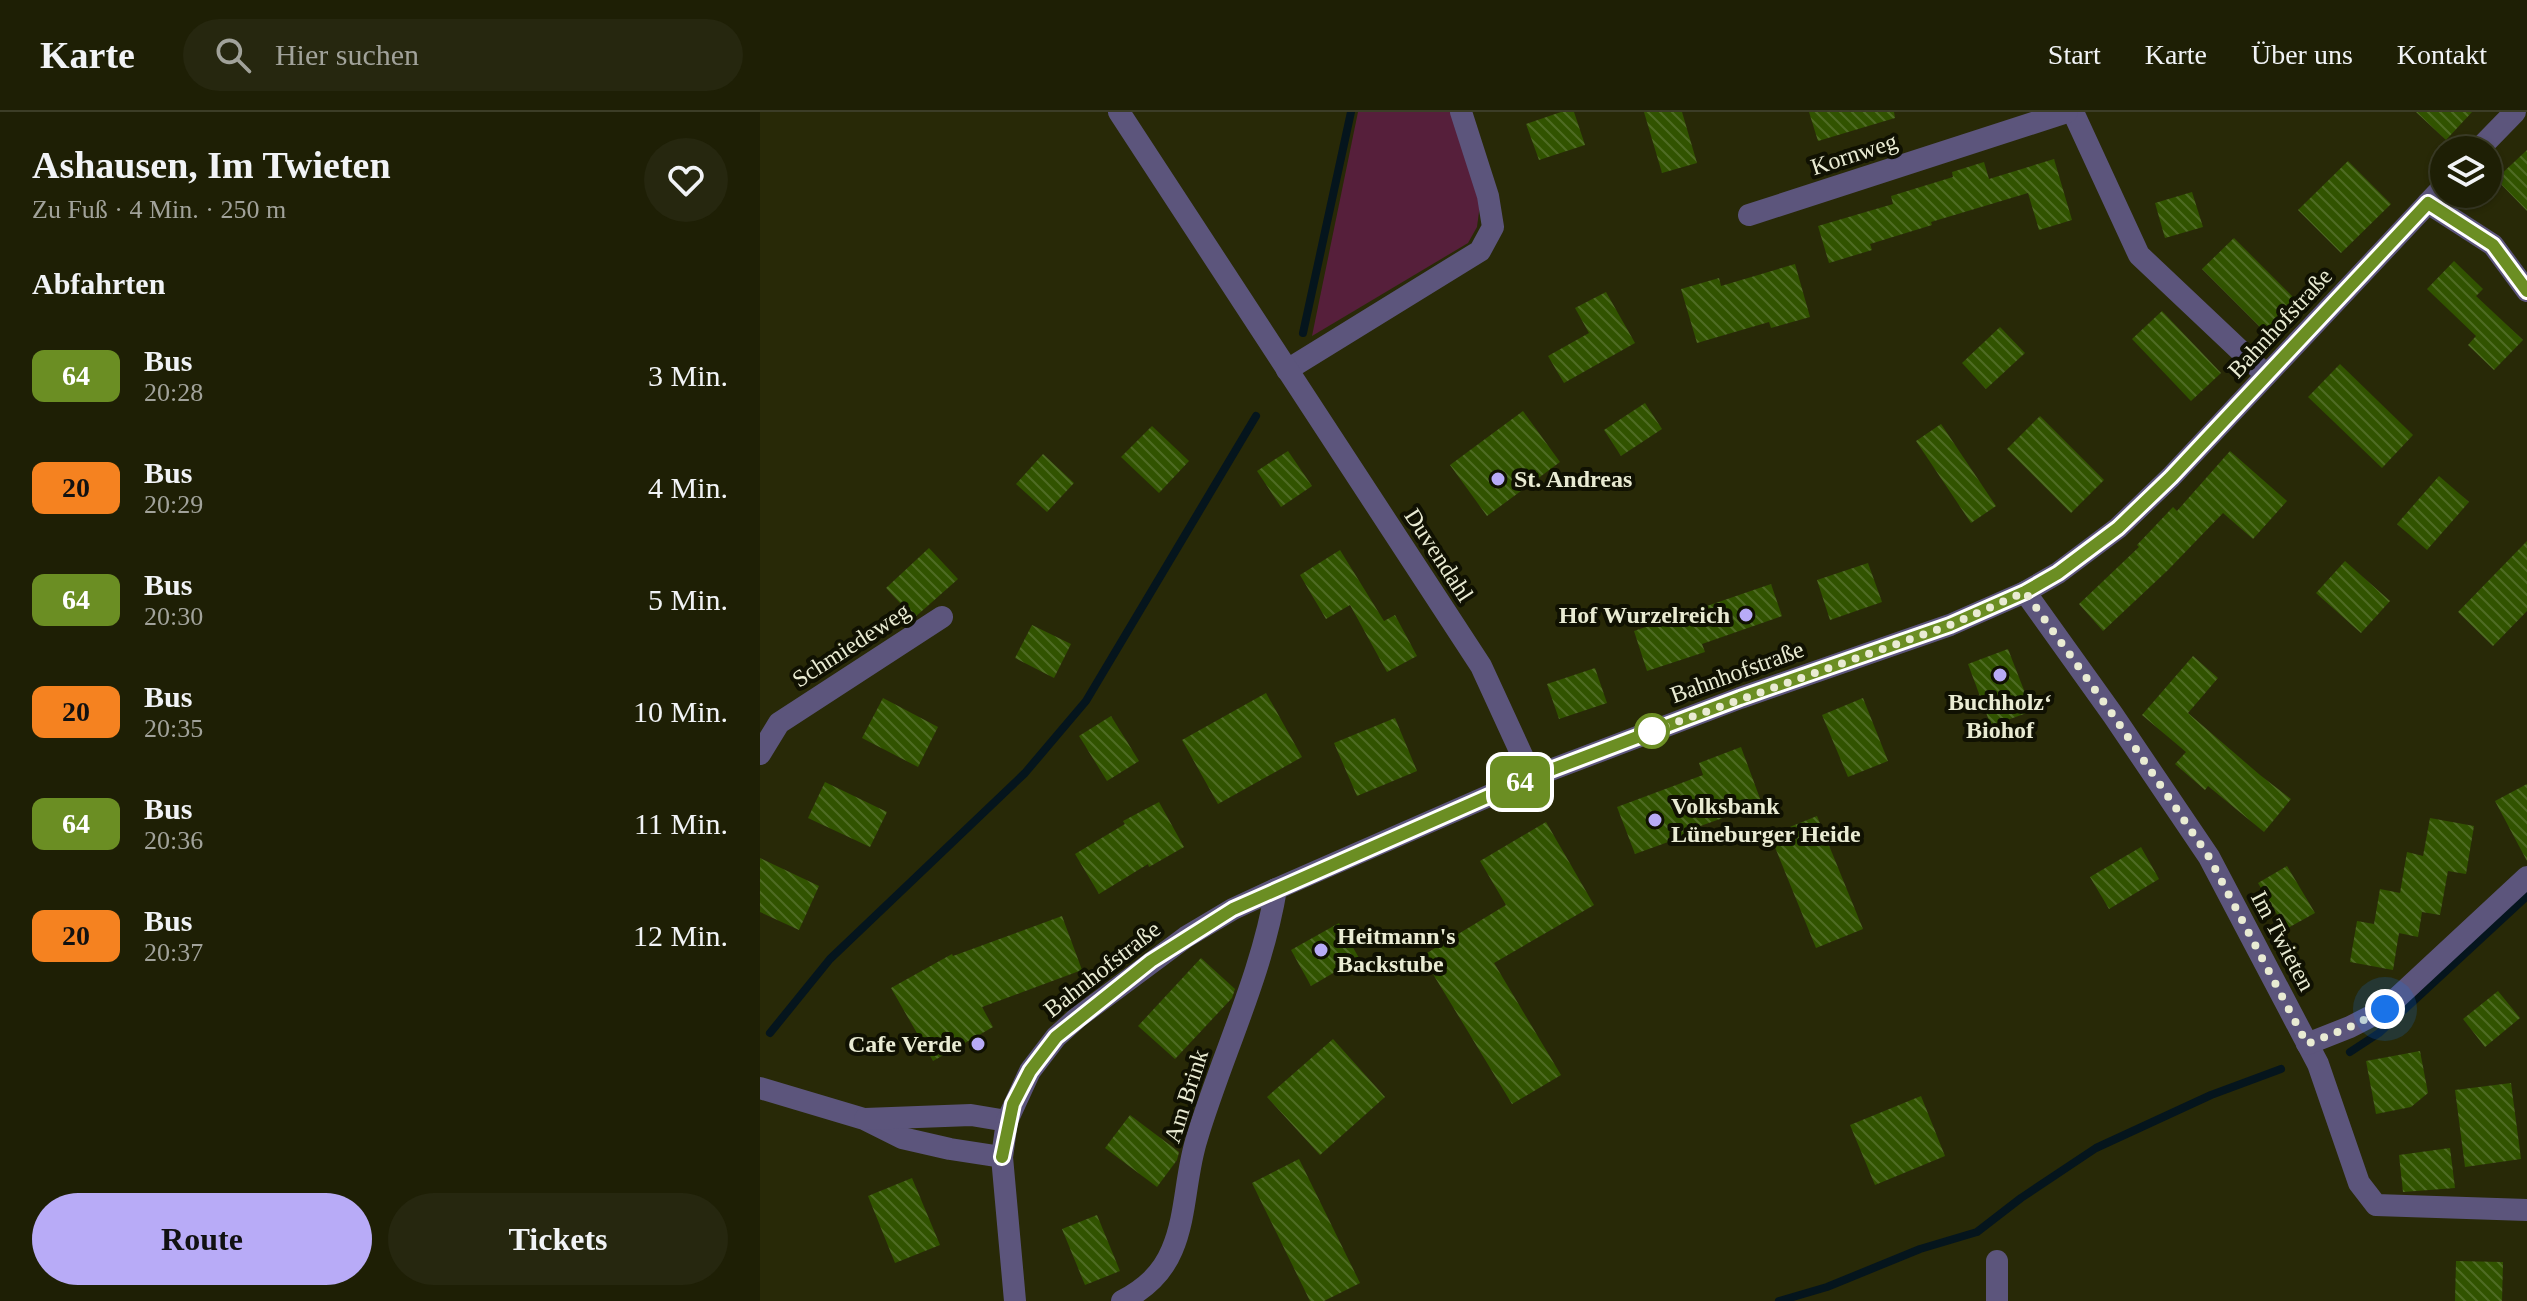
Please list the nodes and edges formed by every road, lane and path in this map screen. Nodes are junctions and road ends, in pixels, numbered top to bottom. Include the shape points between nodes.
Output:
1 (1119, 112) edge
2 (1461, 112) edge
3 (2070, 112) edge
4 (2515, 112) edge
5 (2492, 136) edge
6 (2428, 203) joint
7 (1749, 215) dead end
8 (2527, 291) edge
9 (1287, 370) junction
10 (2266, 375) junction
11 (2025, 592) junction
12 (942, 617) dead end
13 (760, 754) edge
14 (1532, 777) junction
15 (2527, 877) edge
16 (1276, 889) junction
17 (2307, 1044) junction
18 (760, 1088) edge
19 (864, 1119) junction
20 (1007, 1121) junction
21 (1002, 1157) junction
22 (2527, 1210) edge
23 (1997, 1261) dead end
24 (1015, 1301) edge
25 (1122, 1301) edge
26 (1997, 1301) edge

1 - 9 street, Duvendahl
2 - 9 street via 1493,227 1480,251
3 - 7 street, Kornweg
3 - 10 street via 2139,255
4 - 5 street
6 - 8 street via 2493,245
6 - 10 street, Bahnhofstraße
9 - 14 street, Duvendahl via 1481,666
10 - 11 street, Bahnhofstraße via 2118,528
11 - 14 street, Bahnhofstraße via 1950,625
11 - 17 street, Im Twieten via 2209,857
12 - 13 street, Schmiedeweg via 779,723
14 - 16 street, Bahnhofstraße
15 - 17 street via 2385,1009
16 - 20 street, Bahnhofstraße via 1186,937 1077,1018 1030,1071
16 - 25 street, Am Brink via 1268,933 1196,1141 1172,1251 1158,1276
17 - 22 street, Im Twieten via 2359,1183 2376,1205
18 - 19 street
19 - 20 street via 971,1115
19 - 21 street via 902,1138
20 - 21 street, Bahnhofstraße
21 - 24 street, Bahnhofstraße
23 - 26 street

